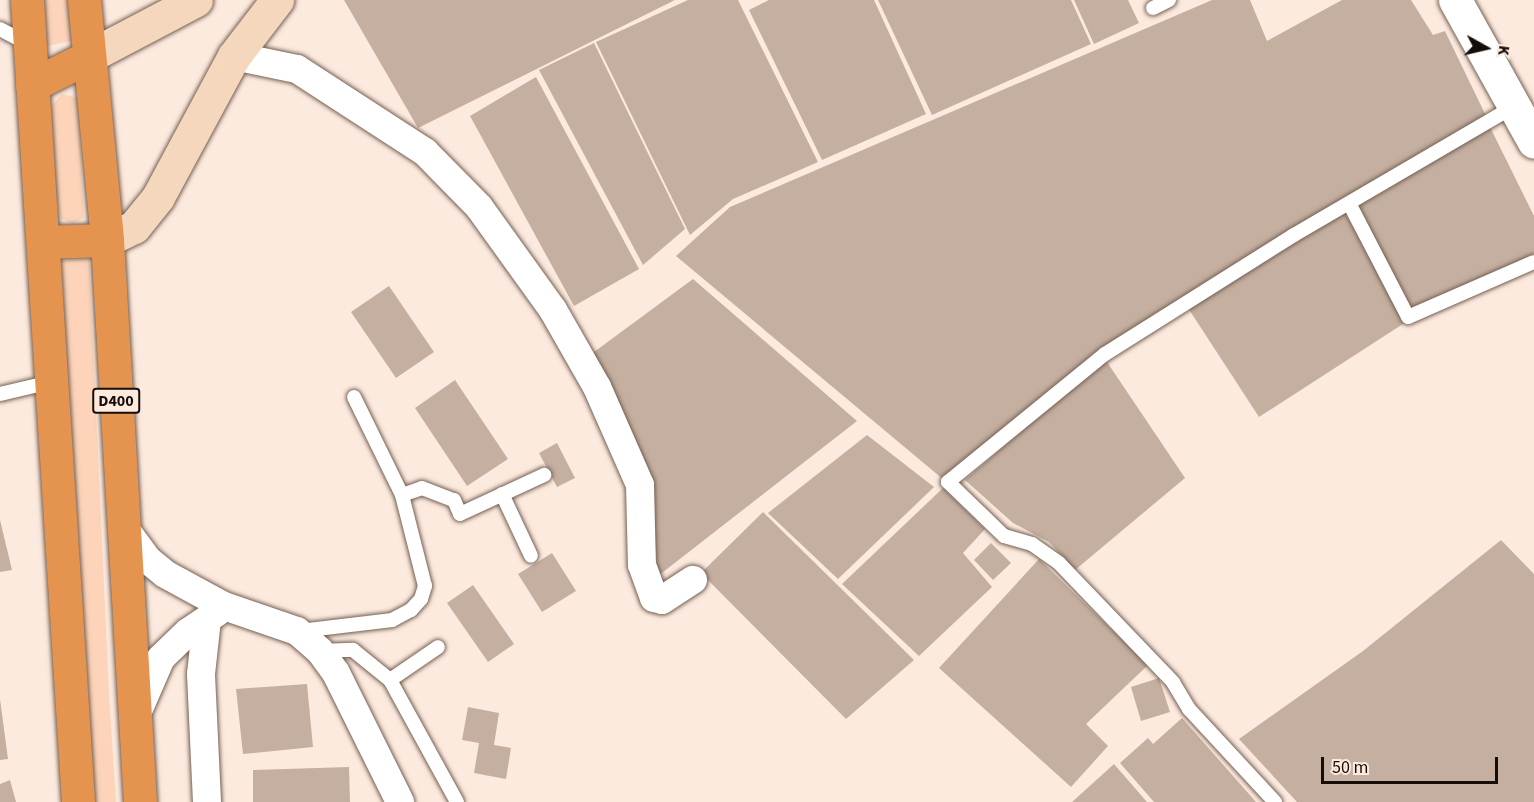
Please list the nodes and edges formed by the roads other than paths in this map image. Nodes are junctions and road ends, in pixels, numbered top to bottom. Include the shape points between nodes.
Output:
1 (27, 0) edge
2 (84, 0) edge
3 (196, 0) edge
4 (277, 0) edge
5 (1169, 0) edge
6 (1462, 2) edge
7 (1153, 8) dead end
8 (0, 29) edge
9 (15, 42) edge
10 (234, 56) junction
11 (87, 57) junction
12 (32, 85) junction
13 (1515, 106) junction
14 (1534, 141) edge
15 (1350, 204) junction
16 (107, 240) junction
17 (43, 242) junction
18 (1534, 262) edge
19 (51, 382) junction
20 (0, 394) edge
21 (354, 397) dead end
22 (544, 475) dead end
23 (502, 494) junction
24 (402, 495) junction
25 (123, 526) junction
26 (531, 556) dead end
27 (693, 580) dead end
28 (216, 613) junction
29 (297, 631) junction
30 (438, 648) dead end
31 (320, 651) junction
32 (390, 680) junction
33 (135, 719) junction
34 (78, 802) edge
35 (140, 802) edge
36 (207, 802) edge
37 (400, 802) edge
38 (457, 802) edge
39 (1275, 802) edge

1 - 9 highway
2 - 11 highway, D400
3 - 11 main road
4 - 10 main road
5 - 7 lane
6 - 13 street
8 - 9 lane
9 - 12 highway
10 - 16 main road via 158,197 134,227
10 - 27 street via 297,69 425,152 479,207 553,310 597,387 640,485 642,564 654,598 662,600
11 - 12 highway
11 - 16 highway, D400
12 - 17 highway
13 - 14 street
13 - 15 lane
15 - 18 lane via 1408,317
15 - 39 lane via 1106,354 948,482 1004,536 1032,544 1059,563 1173,682 1189,709
16 - 17 highway
16 - 25 highway, D400
17 - 19 highway
19 - 20 lane
19 - 34 highway
21 - 24 lane
22 - 23 lane
23 - 24 lane via 460,514 454,500 422,488
23 - 26 lane
24 - 29 lane via 425,586 422,599 392,620
25 - 28 street via 148,560
25 - 33 highway, D400
28 - 29 street
28 - 33 street via 188,632 161,658
28 - 36 street via 201,674
29 - 31 street
30 - 32 lane
31 - 32 lane via 353,650
31 - 37 street via 336,673
32 - 38 lane
33 - 35 highway, D400

